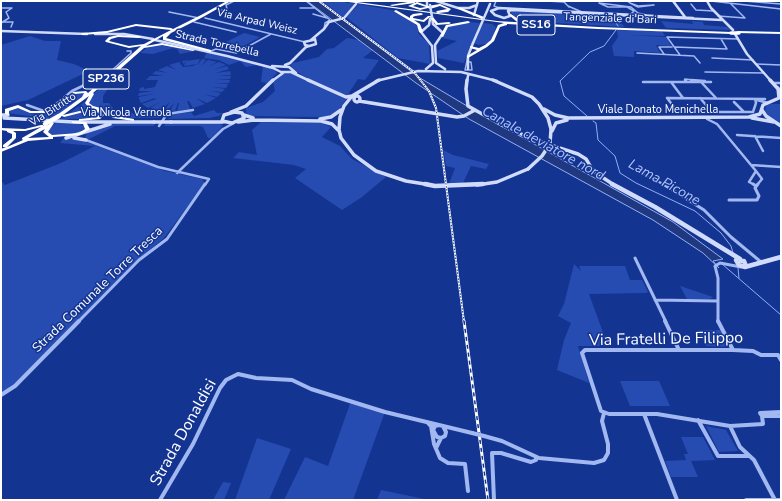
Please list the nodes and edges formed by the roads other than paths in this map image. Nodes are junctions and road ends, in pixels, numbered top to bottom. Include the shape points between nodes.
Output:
1 (306, 1) edge
2 (343, 1) edge
3 (350, 1) edge
4 (418, 1) edge
5 (428, 1) edge
6 (436, 1) edge
7 (478, 1) edge
8 (496, 1) edge
9 (547, 1) edge
10 (563, 1) edge
11 (671, 1) edge
12 (707, 1) edge
13 (711, 1) edge
14 (744, 1) edge
15 (229, 2) edge
16 (558, 2) edge
17 (629, 2) edge
18 (490, 3) edge
19 (356, 4) dead end
20 (361, 4) junction
21 (370, 4) junction
22 (691, 4) dead end
23 (730, 4) junction
24 (781, 4) edge
25 (383, 5) junction
26 (477, 5) junction
27 (567, 5) junction
28 (429, 6) junction
29 (447, 6) junction
30 (1, 8) edge
31 (315, 8) junction
32 (459, 8) junction
33 (499, 8) junction
34 (415, 9) junction
35 (781, 9) edge
36 (222, 10) junction
37 (393, 10) junction
38 (301, 11) dead end
39 (714, 11) junction
40 (169, 12) dead end
41 (557, 12) junction
42 (570, 13) junction
43 (576, 13) junction
44 (592, 13) junction
45 (313, 14) dead end
46 (474, 14) junction
47 (631, 14) junction
48 (495, 15) junction
49 (511, 15) junction
50 (646, 15) junction
51 (429, 16) junction
52 (683, 16) junction
53 (718, 16) junction
54 (205, 17) junction
55 (440, 17) junction
56 (199, 18) junction
57 (327, 18) junction
58 (722, 20) junction
59 (489, 21) junction
60 (194, 22) junction
61 (479, 22) junction
62 (523, 22) junction
63 (2, 23) edge
64 (506, 24) junction
65 (556, 25) junction
66 (183, 26) junction
67 (547, 26) junction
68 (11, 27) joint
69 (124, 28) junction
70 (159, 28) junction
71 (324, 29) junction
72 (497, 29) junction
73 (1, 31) edge
74 (23, 31) junction
75 (236, 32) dead end
76 (422, 32) junction
77 (734, 32) junction
78 (84, 34) junction
79 (272, 34) junction
80 (781, 34) edge
81 (442, 36) junction
82 (140, 37) junction
83 (721, 38) junction
84 (154, 39) junction
85 (738, 39) junction
86 (314, 40) junction
87 (306, 44) junction
88 (472, 45) junction
89 (481, 47) junction
90 (673, 47) junction
91 (127, 51) dead end
92 (204, 51) junction
93 (211, 51) junction
94 (139, 52) junction
95 (637, 53) dead end
96 (664, 54) junction
97 (680, 55) junction
98 (468, 58) junction
99 (712, 58) dead end
100 (752, 60) junction
101 (290, 63) junction
102 (700, 63) dead end
103 (756, 64) junction
104 (122, 65) junction
105 (272, 66) junction
106 (281, 66) junction
107 (781, 66) edge
108 (290, 68) junction
109 (468, 69) dead end
110 (277, 71) junction
111 (418, 71) junction
112 (455, 71) junction
113 (285, 72) junction
114 (705, 72) dead end
115 (764, 73) junction
116 (299, 75) junction
117 (468, 75) junction
118 (277, 76) junction
119 (390, 77) junction
120 (105, 78) junction
121 (381, 80) junction
122 (699, 80) junction
123 (374, 82) junction
124 (642, 82) dead end
125 (671, 82) junction
126 (687, 82) junction
127 (702, 82) junction
128 (773, 83) junction
129 (781, 83) edge
130 (511, 85) junction
131 (514, 88) junction
132 (778, 88) junction
133 (96, 90) junction
134 (522, 91) junction
135 (781, 92) edge
136 (780, 96) edge
137 (530, 97) junction
138 (351, 98) junction
139 (683, 98) junction
140 (700, 98) junction
141 (716, 98) junction
142 (754, 99) junction
143 (765, 99) dead end
144 (734, 102) dead end
145 (537, 103) junction
146 (770, 103) junction
147 (780, 103) dead end
148 (27, 105) dead end
149 (763, 105) junction
150 (246, 106) junction
151 (344, 106) junction
152 (193, 110) dead end
153 (762, 110) junction
154 (474, 111) junction
155 (231, 112) junction
156 (692, 112) junction
157 (703, 112) junction
158 (712, 112) junction
159 (745, 112) junction
160 (1, 114) edge
161 (7, 114) junction
162 (244, 114) junction
163 (224, 115) junction
164 (695, 117) junction
165 (635, 118) junction
166 (707, 118) junction
167 (718, 118) junction
168 (2, 119) edge
169 (568, 119) junction
170 (55, 120) junction
171 (81, 120) junction
172 (131, 121) junction
173 (172, 121) junction
174 (74, 122) junction
175 (224, 122) junction
176 (774, 122) junction
177 (237, 123) junction
178 (717, 124) junction
179 (159, 126) dead end
180 (781, 126) edge
181 (223, 129) junction
182 (1, 130) edge
183 (85, 133) junction
184 (340, 133) junction
185 (552, 135) junction
186 (737, 135) dead end
187 (755, 136) junction
188 (66, 138) junction
189 (781, 138) edge
190 (86, 140) junction
191 (548, 143) junction
192 (1, 149) edge
193 (763, 151) dead end
194 (751, 165) junction
195 (781, 167) edge
196 (527, 168) junction
197 (756, 171) junction
198 (639, 172) dead end
199 (177, 173) junction
200 (406, 181) junction
201 (423, 183) junction
202 (750, 184) junction
203 (435, 186) junction
204 (756, 186) junction
205 (756, 190) junction
206 (729, 200) dead end
207 (781, 257) edge
208 (635, 258) dead end
209 (739, 261) junction
210 (760, 262) junction
211 (730, 264) junction
212 (745, 266) junction
213 (655, 300) junction
214 (718, 301) junction
215 (678, 350) junction
216 (734, 350) junction
217 (781, 360) edge
218 (1, 395) edge
219 (781, 412) edge
220 (604, 413) junction
221 (644, 414) junction
222 (762, 416) junction
223 (781, 416) edge
224 (698, 420) junction
225 (426, 422) junction
226 (441, 426) junction
227 (730, 426) junction
228 (460, 430) junction
229 (433, 432) junction
230 (446, 434) junction
231 (441, 438) junction
232 (436, 450) junction
233 (750, 456) junction
234 (536, 457) junction
235 (468, 492) dead end
236 (160, 500) edge
237 (494, 500) edge
238 (677, 500) edge
239 (746, 500) edge
240 (774, 500) edge
241 (781, 500) edge

1 - 31 street
2 - 20 highway, Tangenziale di Bari / SS16
3 - 21 highway, Tangenziale di Bari / SS16
4 - 25 highway via 404,5
5 - 28 main road
6 - 29 main road
7 - 26 main road
8 - 33 street via 494,6
9 - 16 street
10 - 16 street
10 - 27 street
11 - 52 main road
12 - 39 main road
13 - 23 street
14 - 24 street
15 - 36 street via 226,5 227,9
15 - 36 highway via 220,8
15 - 54 highway, Via Bitritto / SP236
15 - 56 highway, Via Bitritto / SP236
16 - 27 street
17 - 17 street via 638,6 654,5 639,8
18 - 88 main road, bridge
19 - 71 main road via 342,18 330,21
20 - 37 highway
20 - 67 highway, Tangenziale di Bari / SS16 via 475,20
21 - 25 highway, SS16
21 - 65 highway, Tangenziale di Bari / SS16 via 476,19
22 - 39 street via 696,10
23 - 35 street
23 - 53 street via 745,18
25 - 34 highway, SS16
26 - 32 main road
26 - 46 main road
27 - 41 street via 567,9
27 - 42 street
27 - 43 street
27 - 44 street
28 - 34 highway via 420,3 410,5
28 - 34 highway, SS16 via 442,5 449,10 442,12
28 - 51 main road
29 - 32 main road
29 - 34 highway via 436,5
30 - 63 street via 12,8 6,14 9,18
31 - 38 street via 301,8
31 - 57 street
32 - 46 highway
33 - 41 main road
33 - 48 main road via 492,9 491,12
36 - 54 highway
37 - 51 highway
37 - 76 highway via 417,23
39 - 53 main road
40 - 56 street
41 - 42 main road
42 - 43 main road
42 - 49 main road via 508,11
43 - 44 main road
43 - 52 main road
44 - 47 main road
45 - 57 street
46 - 59 highway
47 - 50 main road
47 - 50 street via 634,11 627,7 608,7 598,3 631,7
48 - 49 main road via 504,18
48 - 59 highway
49 - 62 highway
50 - 52 main road
51 - 55 highway
51 - 55 highway via 437,24 451,22 448,18
51 - 76 main road via 429,25
51 - 81 main road via 433,24 442,31
52 - 58 main road
53 - 58 main road
54 - 60 highway, Via Bitritto / SP236
54 - 79 street, Via Arpad Weisz
55 - 61 highway
56 - 66 highway, Via Bitritto / SP236
57 - 71 street via 330,20 325,23
58 - 77 main road
59 - 61 highway
59 - 62 highway
59 - 64 highway
59 - 72 highway via 496,25
60 - 66 highway, Via Bitritto / SP236
60 - 75 street
61 - 81 highway via 451,24 445,27
62 - 65 highway
63 - 68 street via 13,22
64 - 67 highway
64 - 72 highway
65 - 77 highway, Tangenziale di Bari / SS16
66 - 70 highway via 172,29
66 - 84 highway, Via Bitritto / SP236
66 - 93 highway via 166,35 164,39
66 - 94 highway, Via Bitritto / SP236 via 157,38
67 - 77 highway, Tangenziale di Bari / SS16
68 - 74 main road via 12,30
69 - 70 highway via 140,25
69 - 78 highway
69 - 82 highway via 119,31 121,33
70 - 84 highway via 164,32
71 - 86 main road
72 - 89 highway via 494,39
73 - 74 main road
73 - 78 main road
74 - 78 main road
76 - 111 main road via 432,44 433,63 428,68
77 - 80 highway, Tangenziale di Bari / SS16
77 - 85 main road
78 - 82 main road
78 - 104 highway via 100,37 108,44 132,49 133,53
79 - 87 street, Via Arpad Weisz
79 - 93 street via 236,53 217,49
81 - 112 main road via 435,45 436,63
82 - 84 main road
82 - 84 highway via 118,36 107,40 112,44 132,47
83 - 85 street
83 - 90 street via 726,49
83 - 90 street via 667,37
84 - 92 main road, Strada Torrebella
84 - 93 main road, Strada Torrebella
84 - 104 highway, Via Bitritto / SP236
85 - 100 main road
86 - 87 main road
86 - 87 main road via 316,44
87 - 101 main road
88 - 89 highway
88 - 98 main road
89 - 98 highway
90 - 96 street via 659,47
90 - 97 street
91 - 120 street via 131,53
92 - 94 highway via 158,44 148,46
92 - 105 main road, Strada Torrebella
93 - 105 main road, Strada Torrebella
94 - 133 highway, Via Bitritto / SP236
95 - 96 street
96 - 97 street
97 - 102 street via 694,56
98 - 98 street via 465,70 472,70 471,62
98 - 109 main road
99 - 100 street
100 - 103 main road
101 - 106 main road
101 - 108 main road
103 - 107 street
103 - 115 main road
104 - 120 highway, Via Bitritto / SP236
105 - 106 main road
105 - 110 main road
106 - 108 main road
106 - 110 main road
108 - 113 main road
108 - 116 main road
110 - 113 main road
110 - 118 main road
111 - 112 main road
111 - 117 main road
111 - 119 main road
112 - 130 main road via 481,75
113 - 116 main road
113 - 118 main road
114 - 115 street
115 - 128 main road
116 - 138 main road
117 - 131 main road via 495,80
117 - 154 main road via 467,104
118 - 150 main road
119 - 121 main road
119 - 123 main road
120 - 148 street via 72,91 49,110 44,111
120 - 160 highway via 71,94 64,104 50,110 34,112 18,105
120 - 170 highway, Via Bitritto / SP236
121 - 123 main road
121 - 138 main road
122 - 126 street via 685,79
122 - 127 street
122 - 127 street via 710,82
123 - 138 main road
124 - 125 street
125 - 126 street
125 - 139 street
126 - 127 street
127 - 141 street
128 - 129 street
128 - 132 main road
130 - 131 main road
130 - 134 main road
131 - 134 main road
131 - 137 main road
132 - 135 main road
132 - 136 main road
133 - 170 highway, Via Bitritto / SP236
133 - 172 highway via 89,98 88,105
134 - 137 main road
136 - 146 main road via 777,101
137 - 145 main road
138 - 151 main road
138 - 154 main road via 360,97 361,101 453,116 464,116
138 - 201 main road via 342,118 342,129 344,138 359,156 386,172
139 - 140 street
139 - 156 street via 667,98 678,112
140 - 141 street
140 - 158 street
141 - 142 street
142 - 143 street
142 - 146 street
142 - 149 street
142 - 159 street via 756,103 753,112
144 - 159 street
145 - 169 main road, Viale Donato Menichella via 551,114
145 - 185 main road via 548,118
145 - 191 main road via 547,123
146 - 147 main road
146 - 149 main road
149 - 153 main road
150 - 155 main road, Via Nicola Vernola
150 - 162 main road
151 - 162 main road via 337,114 322,119 256,118
151 - 184 main road via 339,120
152 - 179 street via 167,114
153 - 166 main road, Viale Donato Menichella via 760,114 753,116
153 - 176 main road, Viale Donato Menichella
154 - 191 main road via 507,128
155 - 162 main road
155 - 163 main road, Via Nicola Vernola
156 - 157 street
156 - 164 street via 698,115
157 - 158 street
157 - 166 street via 701,114
158 - 159 street
160 - 161 main road, Via Nicola Vernola
161 - 168 main road
161 - 170 highway via 7,110 18,106 33,113 50,111 64,105 74,93 87,93
161 - 171 main road, Via Nicola Vernola
162 - 177 main road via 243,120
163 - 173 main road, Via Nicola Vernola via 208,119
163 - 175 main road
164 - 165 main road, Viale Donato Menichella
164 - 166 main road, Viale Donato Menichella
165 - 166 main road, Viale Donato Menichella
165 - 169 main road, Viale Donato Menichella
166 - 167 main road, Viale Donato Menichella
166 - 178 street
167 - 176 main road, Viale Donato Menichella via 760,118
167 - 178 street
168 - 174 main road, Via Nicola Vernola
169 - 185 main road, Viale Donato Menichella via 554,124
170 - 171 highway via 88,110 104,113 98,118
170 - 174 highway via 45,132 51,136 80,134 88,129 84,123
170 - 182 highway via 25,130
170 - 192 highway, Via Bitritto / SP236
171 - 172 main road, Via Nicola Vernola
172 - 173 main road, Via Nicola Vernola, bridge
172 - 174 main road, Via Nicola Vernola
172 - 183 main road via 107,124
173 - 175 main road, Via Nicola Vernola
175 - 177 main road, Via Nicola Vernola
175 - 181 street
176 - 180 main road, Viale Donato Menichella
177 - 181 street
177 - 184 main road, Via Nicola Vernola via 254,120 321,121 332,124
178 - 194 street
181 - 199 street
182 - 192 highway via 11,132 15,136
183 - 188 main road
183 - 190 main road
184 - 200 main road via 350,151 365,164 381,173
185 - 191 main road
186 - 187 street
187 - 189 street
187 - 193 street
188 - 190 main road
188 - 192 highway via 31,140
190 - 199 street
191 - 196 main road, bridge
191 - 196 main road, bridge via 545,153
191 - 209 main road via 583,157 593,171 604,180 655,207
194 - 195 street
194 - 197 street
196 - 201 main road via 481,183
196 - 203 main road via 510,177 482,185
197 - 202 street
197 - 204 street via 762,179
198 - 210 street via 704,210
199 - 218 street, Strada Comunale Torre Tresca via 209,179 167,239 139,260 15,386
200 - 201 main road
200 - 203 main road
201 - 203 main road
202 - 204 street
202 - 205 street
204 - 205 street
205 - 206 street via 759,196 757,200
207 - 210 main road
208 - 213 street
209 - 210 main road
209 - 211 street
209 - 212 main road
209 - 212 main road
210 - 212 main road
211 - 212 street
211 - 214 street via 715,265
213 - 214 street
213 - 215 street
214 - 216 street via 718,322
215 - 216 street, Via Fratelli De Filippo
215 - 220 street, Via Fratelli De Filippo via 582,351 600,409
216 - 217 street, Via Fratelli De Filippo via 778,355
219 - 222 street via 760,413
220 - 221 street
220 - 234 street via 602,422 609,448 600,462 578,463
221 - 224 street
221 - 238 street
222 - 223 street
222 - 227 street via 763,424
224 - 227 street
224 - 233 street via 718,456
225 - 226 street, Strada Donaldisi
225 - 229 street
225 - 236 street, Strada Donaldisi via 311,389 292,380 256,378 242,374 232,376 220,388 193,444
226 - 228 street, Strada Donaldisi
226 - 229 street via 434,428
226 - 230 street
227 - 233 street via 740,447
228 - 230 street
228 - 234 street, Strada Donaldisi, bridge via 502,441
229 - 231 street
229 - 232 street
230 - 231 street
231 - 232 street
232 - 235 street via 445,462 465,464
233 - 240 street via 758,466
234 - 237 street via 536,460 531,462 501,453 492,453 490,458
239 - 240 street
240 - 241 street

